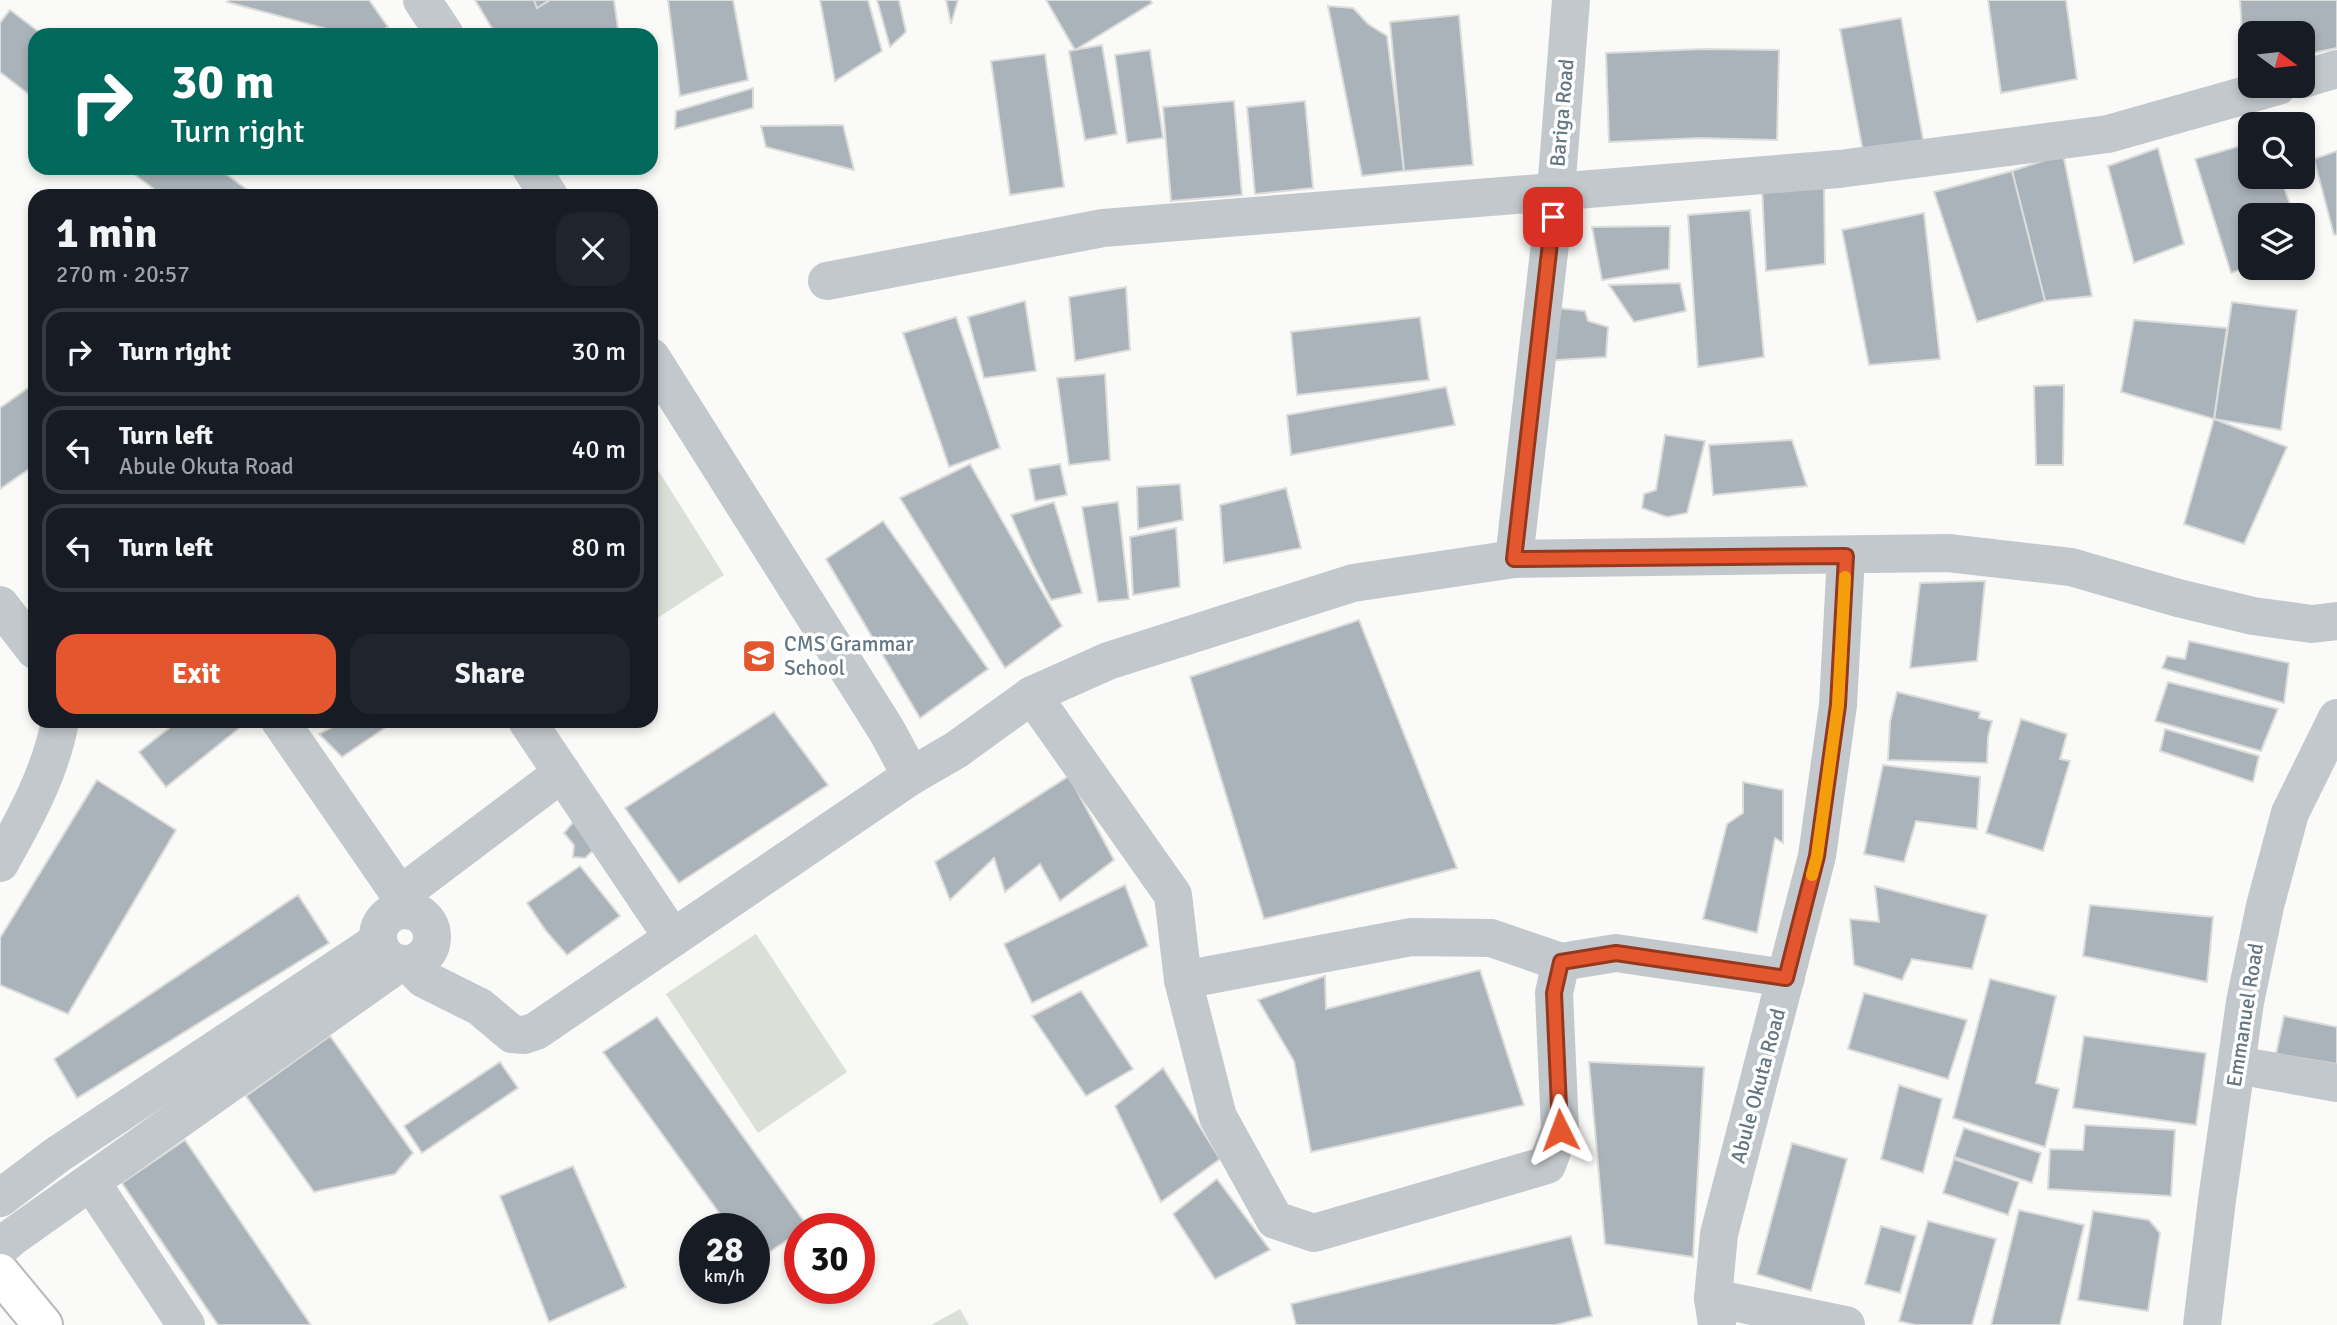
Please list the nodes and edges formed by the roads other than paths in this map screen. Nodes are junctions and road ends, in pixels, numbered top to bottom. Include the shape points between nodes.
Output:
1 (422, 0) edge
2 (1571, 0) edge
3 (440, 28) edge
4 (2337, 69) edge
5 (2315, 75) edge
6 (2238, 97) edge
7 (1556, 191) junction
8 (827, 281) dead end
9 (658, 368) edge
10 (1846, 556) junction
11 (1514, 559) junction
12 (0, 605) edge
13 (2337, 621) edge
14 (28, 641) edge
15 (1032, 695) junction
16 (2337, 718) edge
17 (59, 728) edge
18 (285, 728) edge
19 (532, 728) edge
20 (562, 773) junction
21 (911, 776) junction
22 (0, 863) edge
23 (406, 903) junction
24 (673, 938) junction
25 (404, 953) junction
26 (1561, 962) junction
27 (1786, 978) junction
28 (1183, 980) junction
29 (2237, 1065) junction
30 (2337, 1083) edge
31 (57, 1155) junction
32 (86, 1185) junction
33 (0, 1198) edge
34 (0, 1248) edge
35 (0, 1272) edge
36 (1715, 1312) edge
37 (43, 1325) edge
38 (186, 1325) edge
39 (1846, 1325) edge
40 (2203, 1325) edge

1 - 3 street
2 - 7 street, Bariga Road
4 - 5 street
6 - 7 street via 2108,134 1839,169
7 - 8 street via 1104,228
7 - 11 street, Bariga Road
9 - 21 street
10 - 11 street
10 - 13 street via 1948,553 2071,567 2253,616 2312,624
10 - 27 street, Abule Okuta Road via 1838,705 1817,856
11 - 15 street via 1353,583 1108,661
12 - 14 street
15 - 21 street
15 - 28 street via 1173,895
16 - 29 street, Emmanuel Road via 2290,813 2260,930
17 - 22 street via 27,814
18 - 23 street
19 - 20 street
20 - 23 street
20 - 24 street
21 - 24 street
23 - 25 street via 428,923 432,933
24 - 25 street via 524,1035 512,1034 480,1007 459,972
25 - 31 street
25 - 32 street
26 - 27 street via 1616,953
26 - 28 street via 1491,938 1412,937
26 - 28 street via 1554,993 1560,1130 1547,1166 1314,1233 1275,1220 1218,1117
27 - 36 street, Abule Okuta Road via 1719,1234
29 - 30 street
29 - 40 street, Emmanuel Road
31 - 32 street
31 - 33 street
32 - 34 street
32 - 38 street
35 - 37 main road
36 - 39 street

